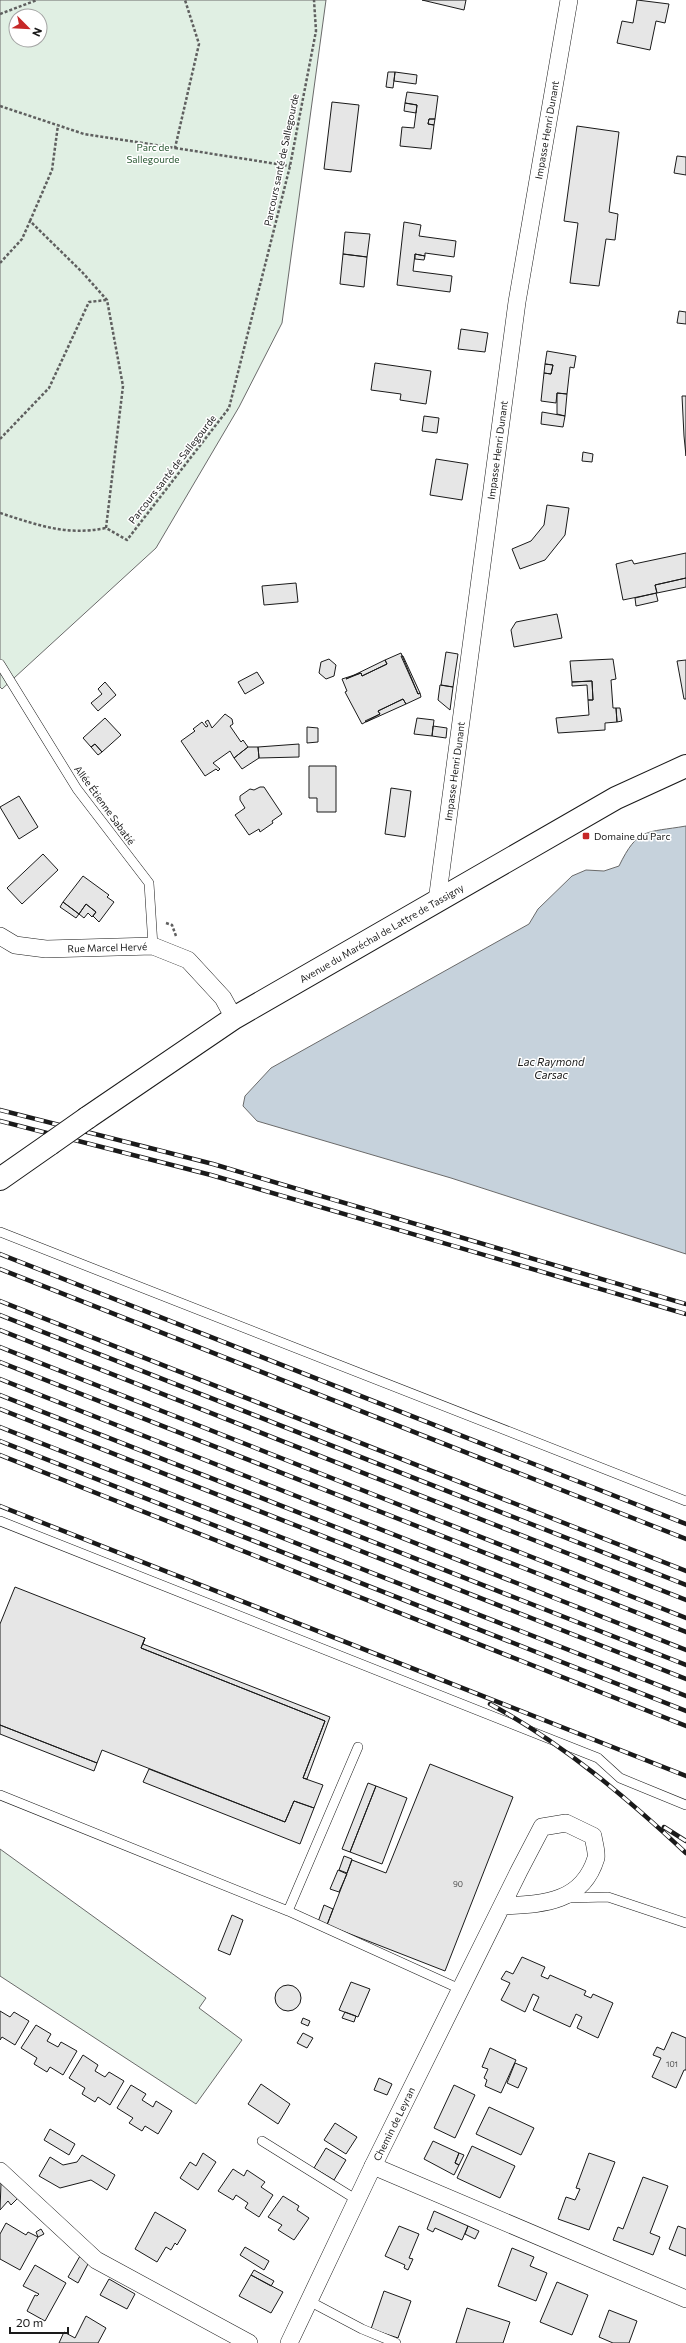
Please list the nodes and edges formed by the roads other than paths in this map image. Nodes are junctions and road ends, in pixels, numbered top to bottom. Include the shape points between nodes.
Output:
1 (569, 0) edge
2 (0, 664) edge
3 (686, 766) edge
4 (437, 901) junction
5 (0, 936) edge
6 (153, 946) junction
7 (234, 1018) junction
8 (0, 1179) edge
9 (0, 1232) edge
10 (686, 1501) edge
11 (0, 1521) edge
12 (358, 1747) dead end
13 (0, 1795) edge
14 (686, 1805) edge
15 (563, 1898) junction
16 (502, 1906) junction
17 (288, 1911) junction
18 (686, 1923) edge
19 (460, 1989) junction
20 (262, 2141) dead end
21 (373, 2166) junction
22 (0, 2171) edge
23 (357, 2200) junction
24 (686, 2299) edge
25 (309, 2301) junction
26 (249, 2343) edge
27 (289, 2343) edge
28 (396, 2343) edge

1 - 4 street, Impasse Henri Dunant via 518,298
2 - 6 lane, Allée Étienne Sabatié via 77,789 149,883
3 - 4 street, Avenue du Maréchal de Lattre de Tassigny via 616,798
4 - 7 street, Avenue du Maréchal de Lattre de Tassigny
5 - 6 street, Rue Marcel Hervé via 15,945 46,949
6 - 7 street, Rue Marcel Hervé via 188,960 223,998
7 - 8 street, Avenue du Maréchal de Lattre de Tassigny, bridge
9 - 10 lane
11 - 14 lane via 591,1755 620,1778
12 - 17 lane
13 - 17 lane
15 - 16 street, Chemin de Leyran via 536,1904
15 - 16 street, Chemin de Leyran via 582,1885 596,1857 593,1836 566,1823 542,1827
15 - 18 lane via 608,1897
16 - 19 street, Chemin de Leyran
17 - 19 lane
19 - 21 street, Chemin de Leyran
20 - 23 lane
21 - 23 street, Chemin de Leyran
21 - 24 street
22 - 26 street via 96,2260
23 - 25 street, Chemin de Leyran
25 - 27 street, Chemin de Leyran
25 - 28 lane via 362,2329

